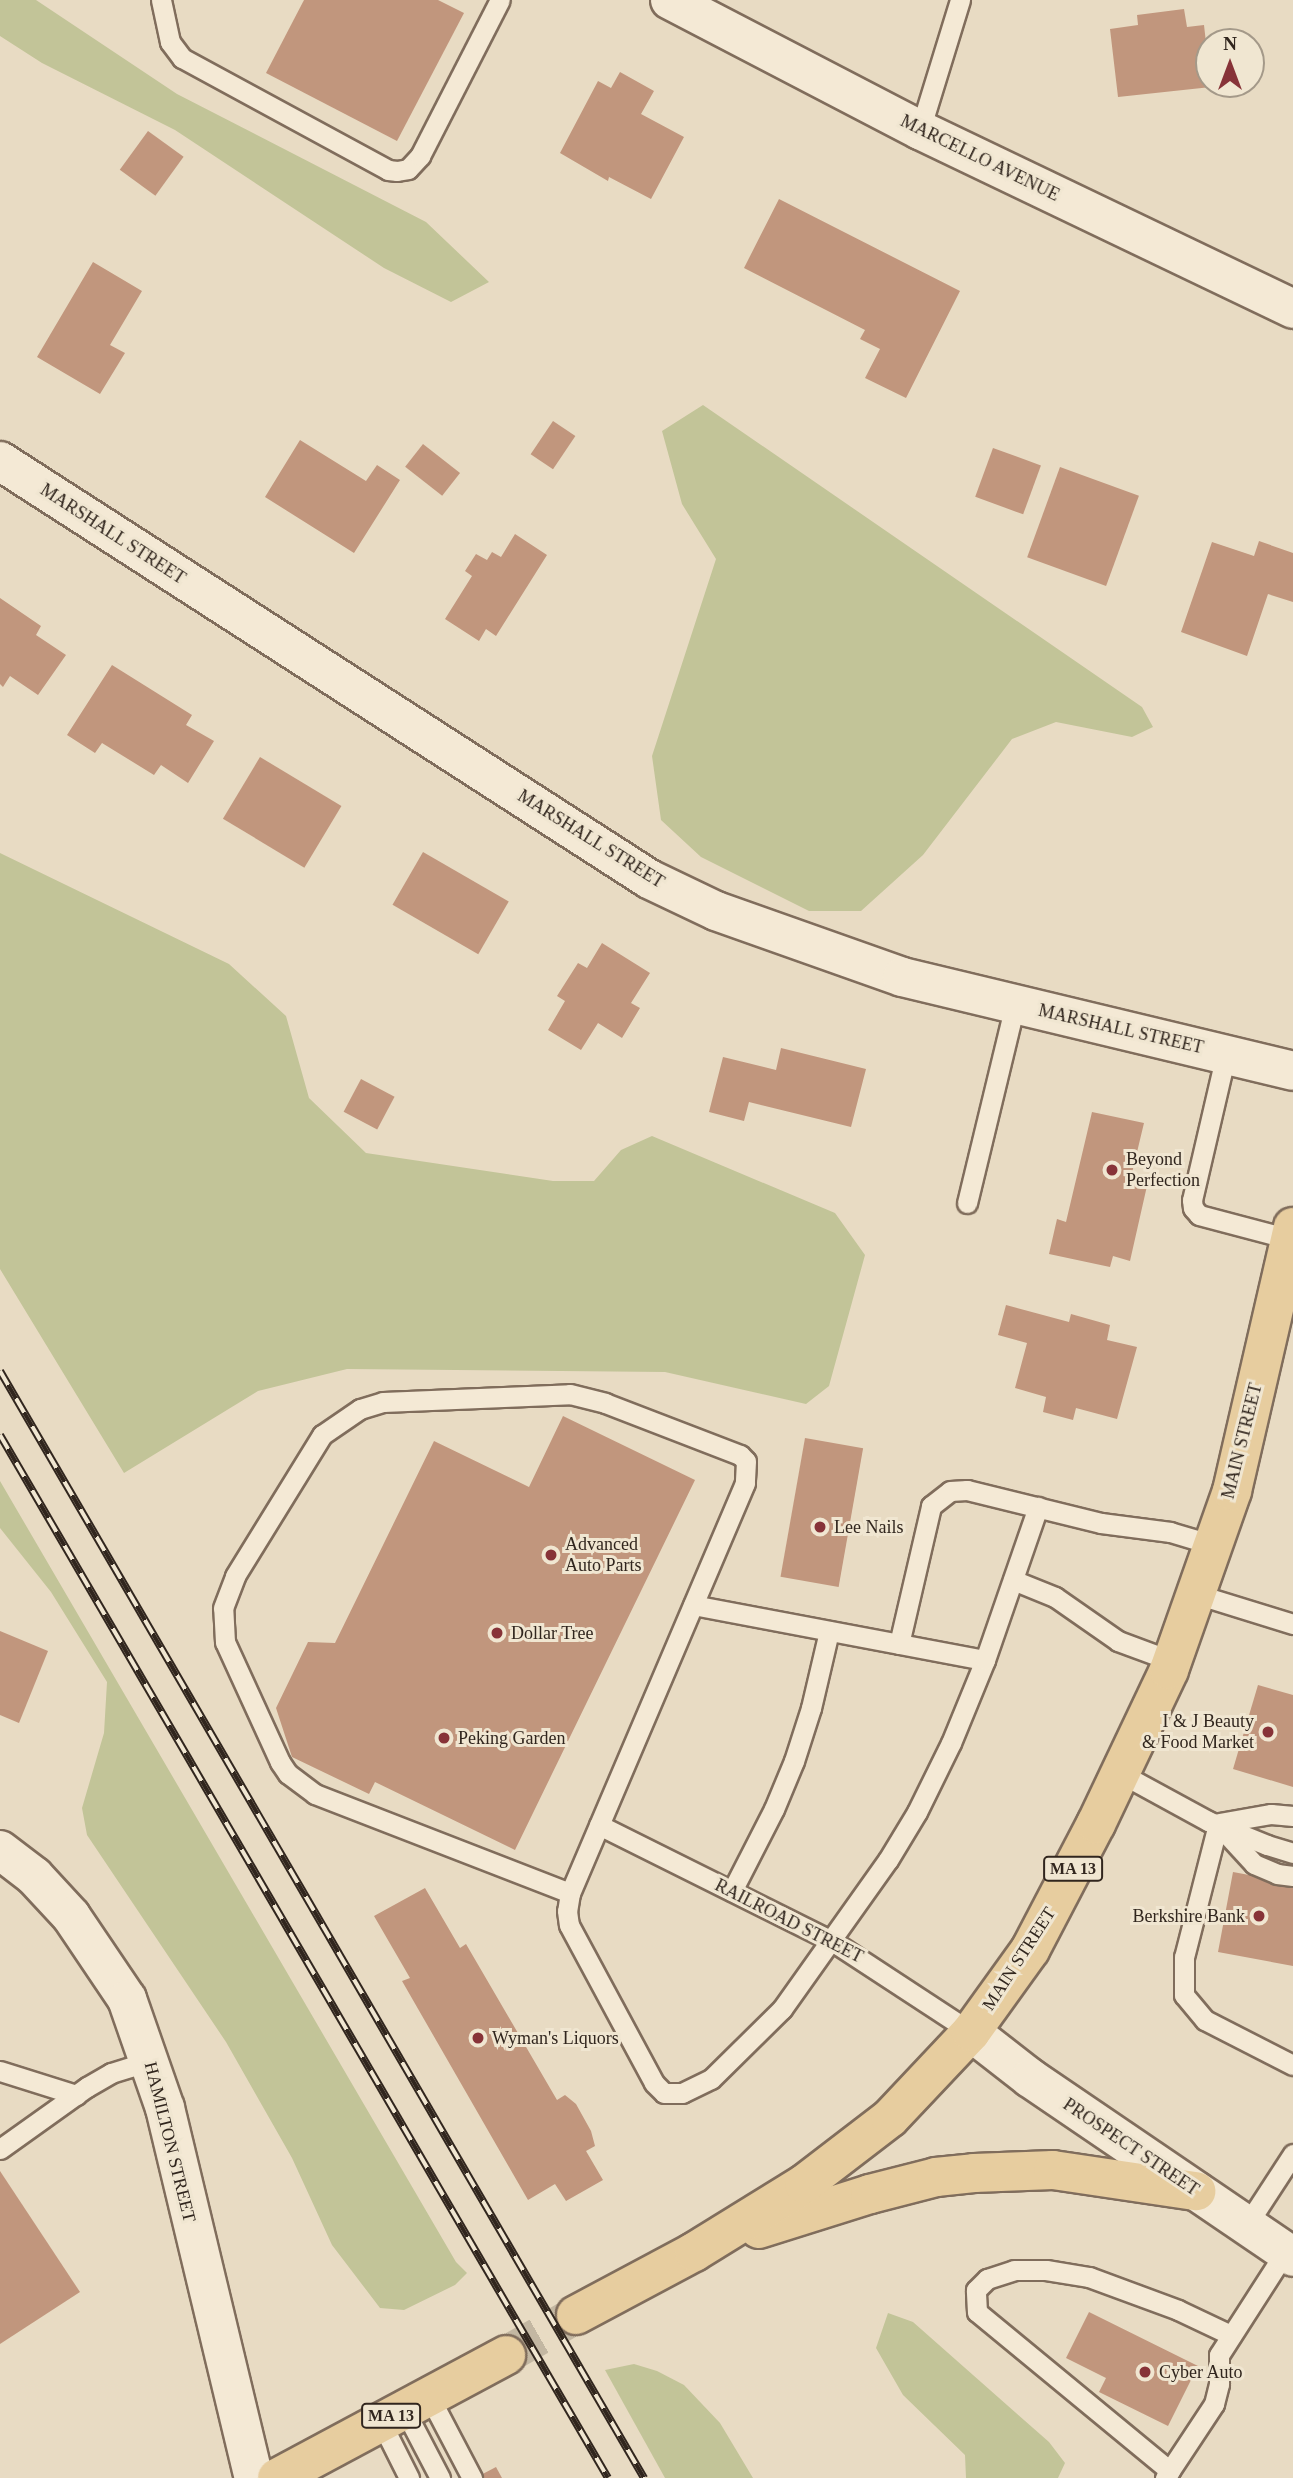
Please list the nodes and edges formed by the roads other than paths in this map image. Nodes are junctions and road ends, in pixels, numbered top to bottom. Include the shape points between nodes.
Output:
1 (161, 0) edge
2 (500, 0) edge
3 (670, 0) edge
4 (960, 0) edge
5 (920, 130) junction
6 (1293, 309) edge
7 (0, 461) edge
8 (1015, 1004) junction
9 (1226, 1054) junction
10 (1293, 1071) edge
11 (967, 1203) dead end
12 (1292, 1233) edge
13 (1038, 1507) junction
14 (1214, 1545) junction
15 (1013, 1580) junction
16 (1196, 1594) junction
17 (693, 1605) junction
18 (1293, 1624) edge
19 (829, 1631) junction
20 (899, 1644) junction
21 (985, 1660) junction
22 (1172, 1661) junction
23 (1120, 1773) junction
24 (1293, 1816) edge
25 (1218, 1824) junction
26 (599, 1825) junction
27 (0, 1850) edge
28 (1293, 1853) edge
29 (1293, 1876) edge
30 (732, 1891) junction
31 (570, 1893) junction
32 (832, 1941) junction
33 (971, 2032) junction
34 (150, 2061) junction
35 (1293, 2065) edge
36 (0, 2071) edge
37 (76, 2095) junction
38 (0, 2149) edge
39 (1293, 2154) edge
40 (1196, 2191) junction
41 (1246, 2226) junction
42 (694, 2252) junction
43 (1289, 2255) edge
44 (576, 2315) tunnel mouth
45 (1231, 2335) junction
46 (506, 2355) tunnel mouth
47 (405, 2409) junction
48 (463, 2460) junction
49 (1167, 2474) edge
50 (435, 2476) edge
51 (254, 2478) edge
52 (277, 2478) edge
53 (409, 2478) edge
54 (472, 2478) edge

1 - 2 lane via 170,42 182,58 397,171 408,169 420,156
3 - 5 street, MARCELLO AVENUE
4 - 5 lane
5 - 6 street, MARCELLO AVENUE
7 - 8 street, MARSHALL STREET via 649,878 716,911 806,945 902,977
8 - 9 street, MARSHALL STREET
8 - 11 lane
9 - 10 street, MARSHALL STREET
9 - 12 lane via 1193,1208 1199,1215
12 - 14 main road, MAIN STREET / MA 13 via 1232,1491
13 - 14 lane
13 - 15 lane
13 - 20 lane via 967,1490 940,1497 931,1506
14 - 16 main road, MAIN STREET / MA 13
15 - 21 lane
15 - 22 lane via 1055,1597 1118,1641
16 - 18 lane
16 - 22 main road, MAIN STREET / MA 13
17 - 19 lane
17 - 26 lane
17 - 31 lane via 745,1483 746,1461 605,1403 570,1394 383,1402 342,1419 322,1435 228,1590 223,1608 225,1642 288,1774 315,1794
19 - 20 lane
19 - 30 lane via 794,1761
20 - 21 lane
21 - 32 lane via 917,1812
22 - 23 main road, MAIN STREET / MA 13
23 - 25 lane
23 - 33 main road, MAIN STREET / MA 13 via 1040,1934
24 - 25 lane via 1271,1814
25 - 28 lane
25 - 29 lane via 1254,1864
25 - 35 lane via 1184,1957 1184,1995 1205,2021
26 - 30 lane, RAILROAD STREET
26 - 31 lane
27 - 34 street, HAMILTON STREET via 34,1876 100,1956 127,1998
30 - 32 lane, RAILROAD STREET
31 - 32 lane via 569,1924 654,2083 664,2093 682,2093 711,2079 782,2009
32 - 33 lane, RAILROAD STREET
33 - 40 street, PROSPECT STREET via 1030,2078
33 - 42 main road, MAIN STREET / MA 13 via 890,2118 804,2184
34 - 37 lane via 111,2073
34 - 51 street, HAMILTON STREET
36 - 37 lane
37 - 38 lane
39 - 41 lane
40 - 41 street, PROSPECT STREET
40 - 42 main road via 1053,2170 936,2177 831,2205
41 - 43 street, PROSPECT STREET
42 - 44 main road, MAIN STREET / MA 13
43 - 45 lane
45 - 49 lane via 1219,2355 1214,2404
45 - 49 lane via 1167,2305 1089,2277 1014,2270 987,2279 976,2290 977,2312
46 - 47 main road, MA 13
47 - 48 lane
47 - 50 lane
47 - 52 main road, MA 13
47 - 53 lane
48 - 50 lane
48 - 54 lane

